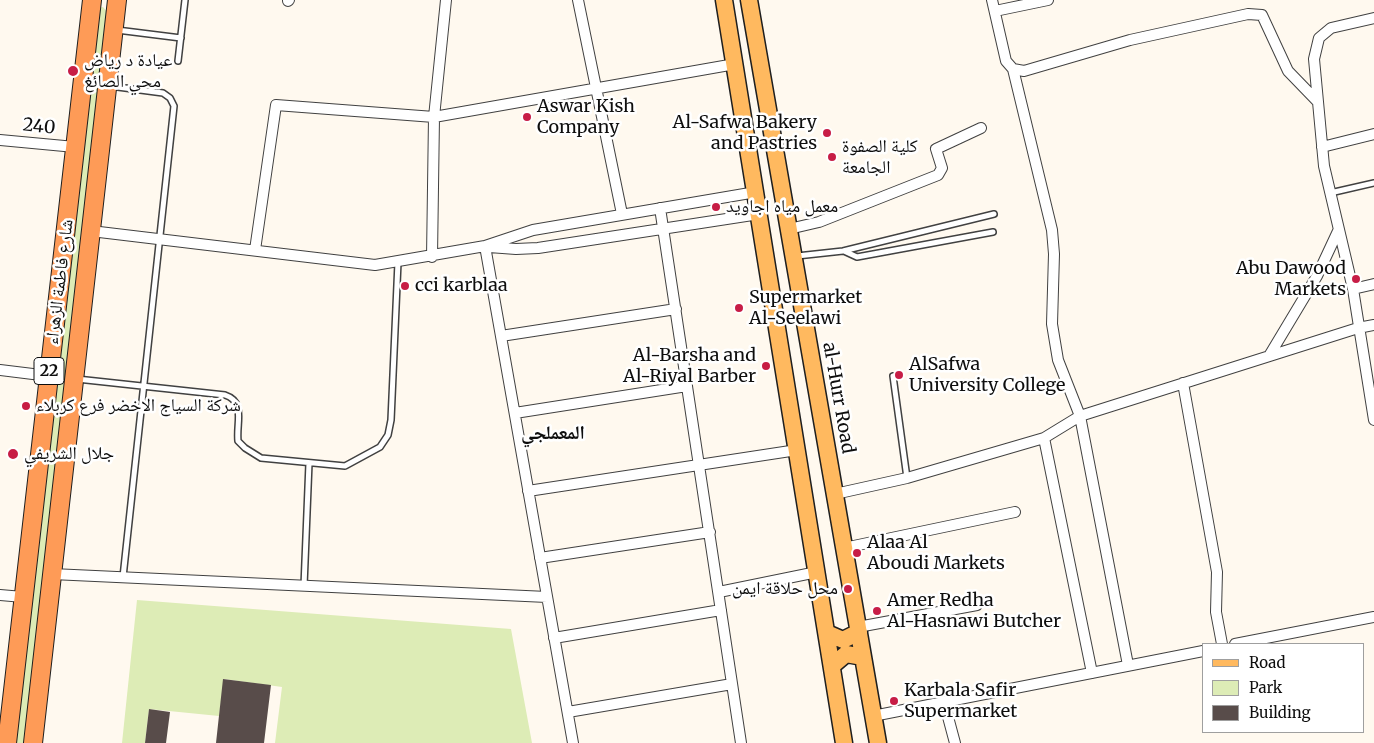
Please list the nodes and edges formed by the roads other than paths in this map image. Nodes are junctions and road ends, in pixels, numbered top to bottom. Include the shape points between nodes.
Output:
1 (185, 0) edge
2 (446, 0) edge
3 (578, 0) edge
4 (724, 0) edge
5 (749, 0) edge
6 (992, 0) edge
7 (1048, 0) edge
8 (92, 2) edge
9 (116, 4) edge
10 (994, 12) junction
11 (1374, 18) edge
12 (114, 30) junction
13 (181, 38) junction
14 (178, 61) dead end
15 (735, 64) junction
16 (760, 64) junction
17 (1013, 69) junction
18 (107, 85) junction
19 (598, 88) junction
20 (764, 88) junction
21 (740, 94) junction
22 (1318, 102) junction
23 (434, 117) junction
24 (981, 128) dead end
25 (1374, 134) edge
26 (0, 140) edge
27 (75, 147) junction
28 (1322, 147) junction
29 (1374, 183) edge
30 (756, 192) junction
31 (1330, 193) junction
32 (660, 208) junction
33 (622, 214) junction
34 (760, 214) junction
35 (994, 214) dead end
36 (663, 228) junction
37 (789, 229) junction
38 (1338, 230) junction
39 (91, 231) junction
40 (993, 232) dead end
41 (160, 239) junction
42 (485, 246) junction
43 (255, 250) junction
44 (843, 251) junction
45 (432, 257) junction
46 (794, 257) junction
47 (398, 262) junction
48 (1374, 284) edge
49 (1353, 288) junction
50 (676, 309) junction
51 (1374, 325) edge
52 (1358, 328) junction
53 (501, 336) junction
54 (1269, 356) junction
55 (0, 370) edge
56 (49, 376) junction
57 (893, 376) dead end
58 (74, 378) junction
59 (1183, 383) junction
60 (144, 386) junction
61 (687, 386) junction
62 (1373, 409) edge
63 (515, 413) junction
64 (1080, 416) junction
65 (1374, 420) edge
66 (1044, 438) junction
67 (797, 450) junction
68 (309, 463) junction
69 (699, 463) junction
70 (907, 478) junction
71 (528, 491) junction
72 (835, 494) junction
73 (1015, 512) dead end
74 (710, 532) junction
75 (844, 548) junction
76 (540, 558) junction
77 (817, 572) junction
78 (52, 574) junction
79 (123, 577) junction
80 (304, 586) junction
81 (719, 592) junction
82 (0, 595) edge
83 (24, 597) junction
84 (547, 597) junction
85 (977, 605) dead end
86 (721, 610) junction
87 (1374, 617) edge
88 (858, 630) junction
89 (828, 633) junction
90 (554, 638) junction
91 (1222, 643) edge
92 (1240, 643) edge
93 (1202, 650) edge
94 (863, 657) junction
95 (833, 665) junction
96 (1128, 665) junction
97 (1092, 672) junction
98 (732, 684) junction
99 (944, 702) junction
100 (568, 712) junction
101 (873, 716) junction
102 (7, 743) edge
103 (33, 743) edge
104 (573, 743) edge
105 (742, 743) edge
106 (844, 743) edge
107 (878, 743) edge
108 (955, 743) edge

1 - 13 lane
2 - 23 street
3 - 19 street
4 - 15 main road
5 - 16 main road, al-Hurr Road
6 - 10 street
7 - 10 street
8 - 9 highway
8 - 27 highway, شارع فاطمة الزهراء / 22
9 - 12 highway, شارع فاطمة الزهراء / 22
10 - 17 street via 1006,60
11 - 22 street via 1331,28 1319,38 1314,59
12 - 13 lane
12 - 18 highway, شارع فاطمة الزهراء / 22
13 - 14 lane
15 - 16 main road via 748,69
15 - 19 street
15 - 21 main road
16 - 20 main road, al-Hurr Road
17 - 22 street via 1024,71 1130,40 1256,13 1265,18 1288,71
17 - 64 street via 1052,230 1052,324 1058,360
18 - 39 highway, شارع فاطمة الزهراء / 22
18 - 41 lane via 163,93 174,106
19 - 23 street
19 - 33 street
20 - 21 main road via 751,86
20 - 37 main road, al-Hurr Road
21 - 30 main road
22 - 28 street
23 - 43 street via 276,105
23 - 45 street
24 - 37 street via 936,149 942,168 938,175 819,222
25 - 28 street
26 - 27 street, 240
27 - 56 highway, شارع فاطمة الزهراء / 22
28 - 31 street
29 - 31 lane
30 - 32 street
30 - 34 main road
31 - 38 street
32 - 33 street
32 - 36 street
33 - 42 street via 533,230
34 - 36 street
34 - 67 main road
35 - 44 lane
36 - 42 street via 527,249
36 - 50 street
37 - 46 main road, al-Hurr Road
38 - 49 street
38 - 54 street via 1317,276
39 - 41 street
39 - 58 highway, شارع فاطمة الزهراء / 22
40 - 44 lane via 857,257
41 - 43 street
41 - 60 lane
42 - 45 street
42 - 53 street
43 - 47 street via 375,265
44 - 46 lane
45 - 47 street
46 - 72 main road, al-Hurr Road
47 - 68 lane via 388,435 380,447 346,466
48 - 49 street
49 - 52 street
50 - 53 street
50 - 61 street
51 - 52 street
52 - 54 street
52 - 62 street
53 - 63 street
54 - 59 street
55 - 56 street
56 - 83 highway, شارع فاطمة الزهراء / 22
57 - 70 lane
58 - 60 lane
58 - 78 highway, شارع فاطمة الزهراء / 22
59 - 64 street
59 - 91 street via 1217,572 1216,612
60 - 68 lane via 234,398 239,406 238,441 245,448 261,458
60 - 79 lane
61 - 63 street
61 - 69 street
62 - 65 street
63 - 71 street
64 - 66 street
64 - 96 street
66 - 70 street
66 - 97 street
67 - 69 street
67 - 77 main road
68 - 80 lane
69 - 71 street
69 - 74 street
70 - 72 street
71 - 76 street
72 - 75 main road, al-Hurr Road
73 - 75 street
74 - 76 street
74 - 81 street
75 - 88 main road, al-Hurr Road
76 - 84 street
77 - 81 street
77 - 89 main road
78 - 79 street
78 - 103 highway, شارع فاطمة الزهراء / 22
79 - 80 street
80 - 84 street
81 - 86 street
82 - 83 street
83 - 102 highway, شارع فاطمة الزهراء / 22
84 - 90 street
85 - 88 street
86 - 90 street
86 - 98 street
87 - 92 street
88 - 89 main road via 843,640
88 - 94 main road, al-Hurr Road
89 - 95 main road
90 - 100 street
93 - 96 street
94 - 95 main road via 846,654
94 - 101 main road, al-Hurr Road
95 - 106 main road
96 - 97 street
97 - 99 street
98 - 100 street
98 - 105 street
99 - 101 street
99 - 108 street
100 - 104 street
101 - 107 main road, al-Hurr Road

